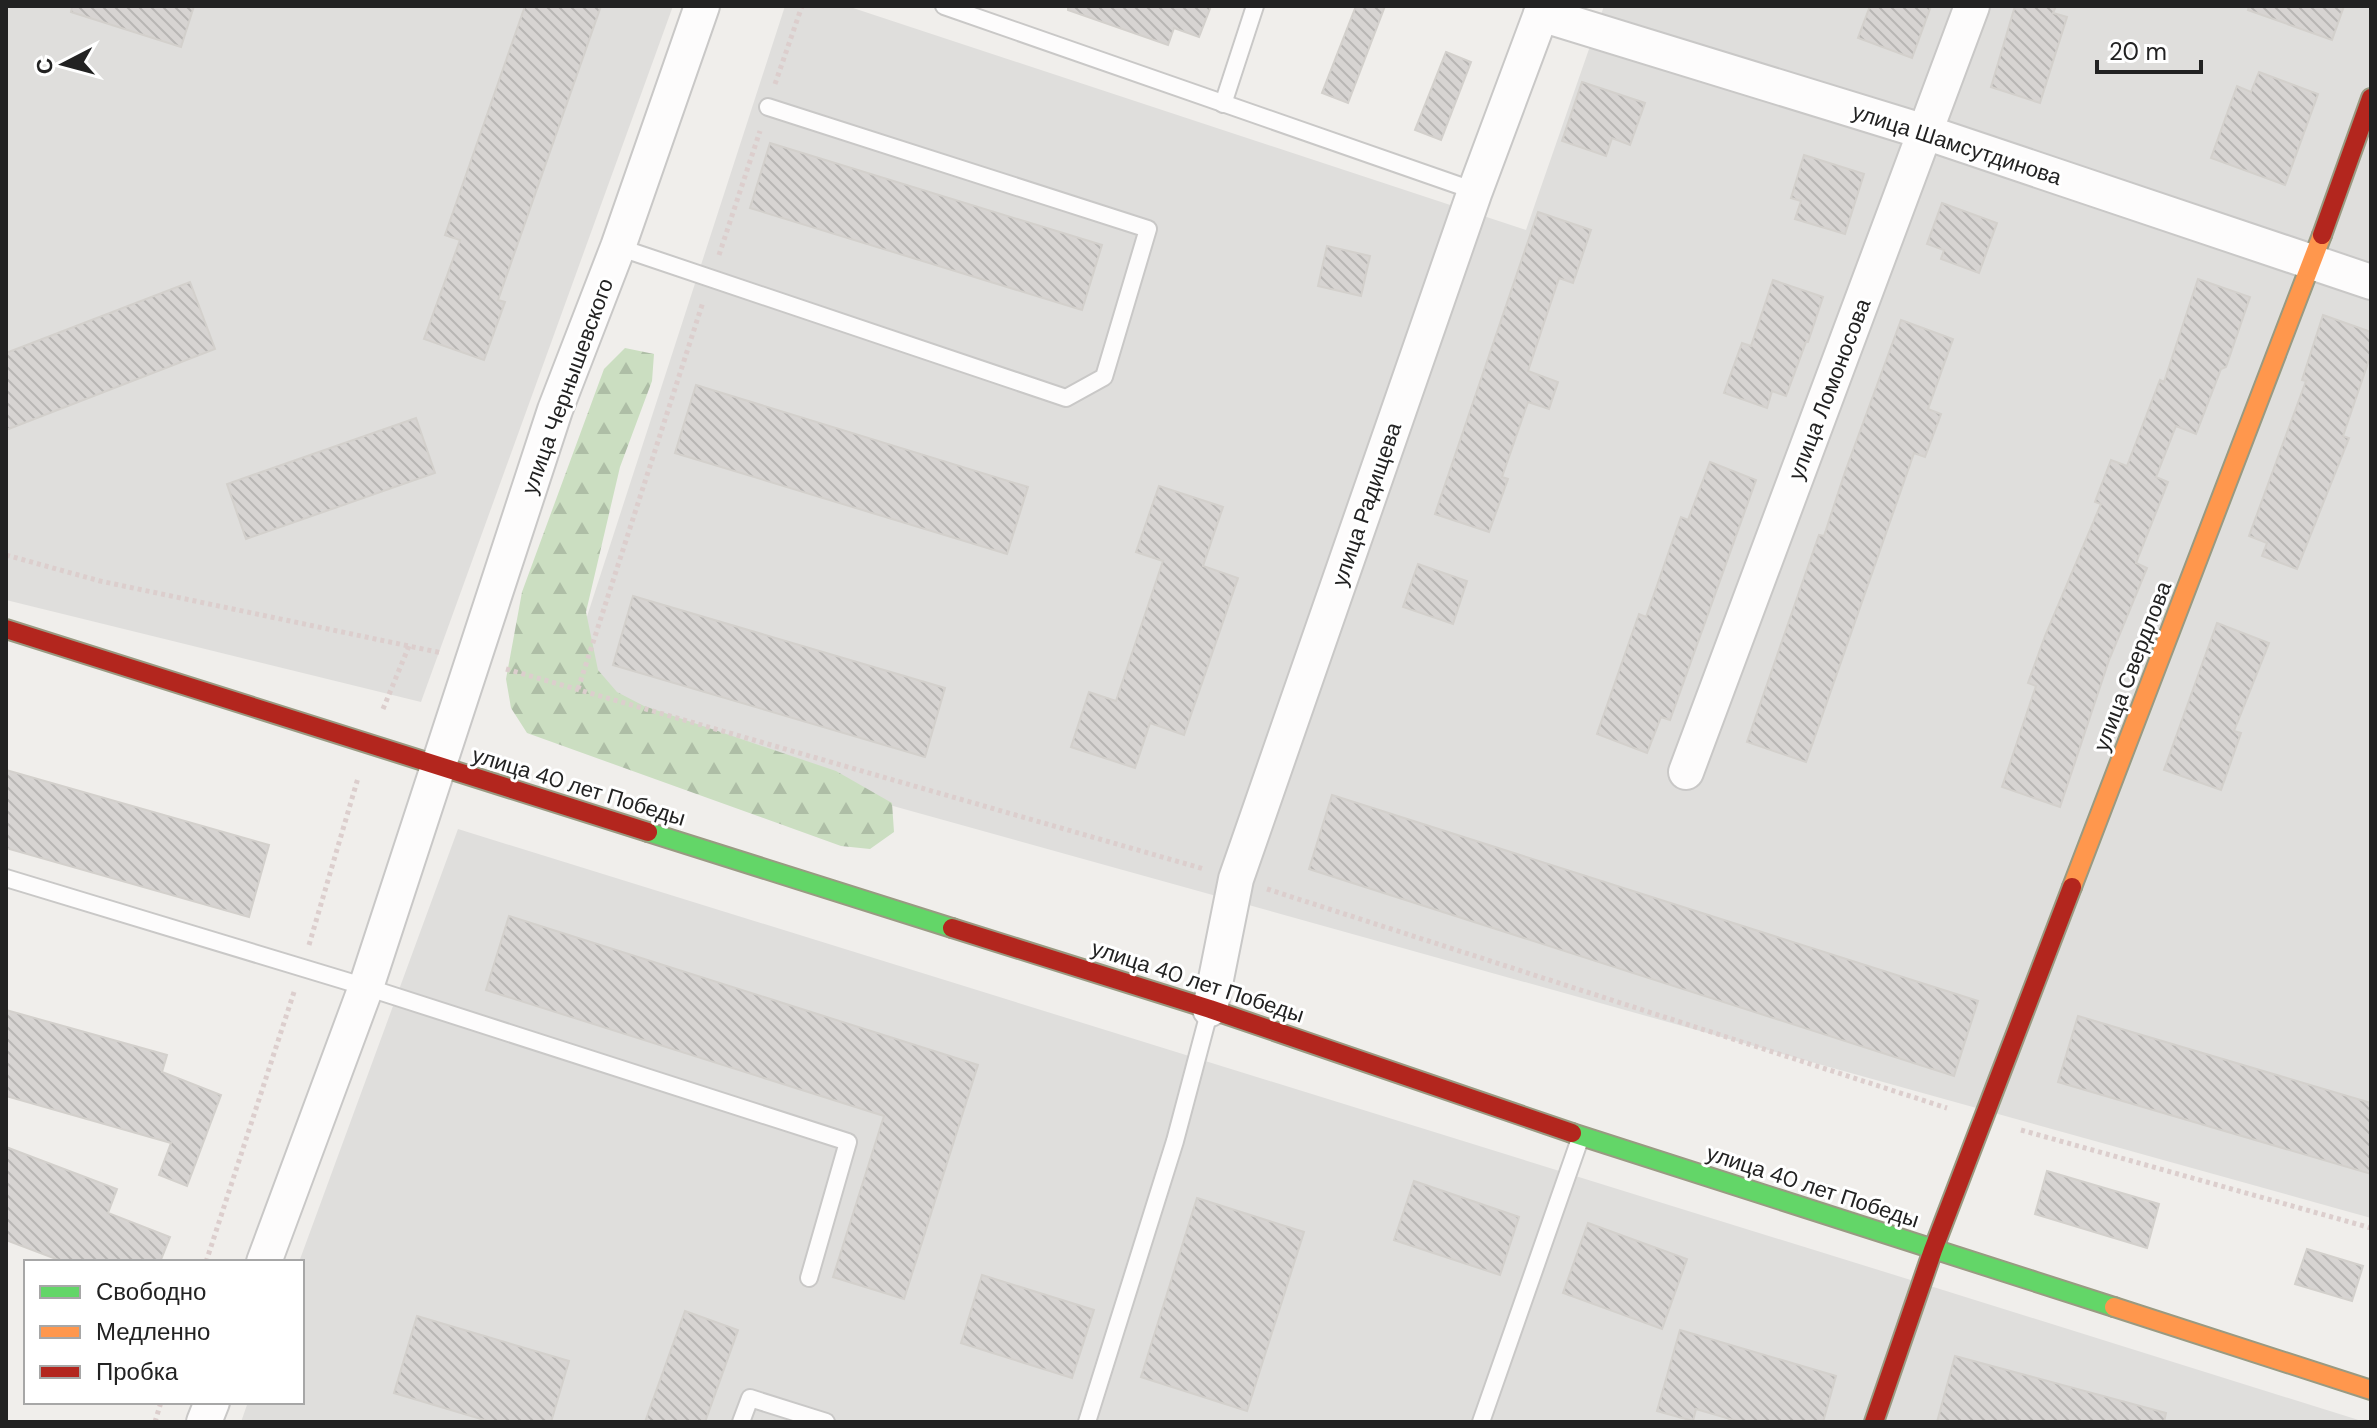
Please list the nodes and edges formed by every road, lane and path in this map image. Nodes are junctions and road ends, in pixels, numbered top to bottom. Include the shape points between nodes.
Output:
1 (702, 6) edge
2 (802, 6) edge
3 (944, 6) edge
4 (1255, 6) edge
5 (1972, 6) edge
6 (1543, 10) edge
7 (2371, 98) edge
8 (1223, 104) junction
9 (768, 107) junction
10 (1925, 132) junction
11 (1475, 191) junction
12 (618, 247) junction
13 (2313, 262) junction
14 (711, 279) junction
15 (2371, 282) edge
16 (6, 555) edge
17 (6, 629) edge
18 (472, 659) junction
19 (578, 689) junction
20 (438, 767) junction
21 (1686, 772) dead end
22 (6, 878) edge
23 (1236, 879) junction
24 (366, 987) junction
25 (1210, 1009) junction
26 (1983, 1119) junction
27 (1581, 1136) junction
28 (2371, 1228) edge
29 (1933, 1250) junction
30 (265, 1260) edge
31 (809, 1278) dead end
32 (2369, 1383) edge
33 (741, 1422) edge
34 (826, 1422) edge
35 (1087, 1422) edge
36 (1481, 1422) edge
37 (1874, 1422) edge

1 - 12 street, улица Чернышевского
2 - 9 path
3 - 8 lane
4 - 8 lane
5 - 10 street, улица Ломоносова
6 - 10 street, улица Шамсутдинова
6 - 11 street, улица Радищева
7 - 13 street, улица Свердлова
8 - 11 lane
9 - 14 path
9 - 14 lane via 1148,229 1104,377 1066,398
10 - 13 street, улица Шамсутдинова
10 - 21 street, улица Ломоносова
11 - 23 street, улица Радищева
12 - 14 lane
12 - 18 street, улица Чернышевского via 555,410
13 - 15 street, улица Шамсутдинова
13 - 26 street, улица Свердлова
14 - 19 path
16 - 18 path via 100,581
17 - 20 street, улица 40 лет Победы
18 - 19 path
18 - 20 street, улица Чернышевского
19 - 23 path
20 - 24 street, улица Чернышевского
20 - 25 street, улица 40 лет Победы
22 - 24 lane
23 - 25 street, улица Радищева
23 - 26 path
24 - 30 street, улица Чернышевского
24 - 31 lane via 848,1142
25 - 27 street, улица 40 лет Победы
25 - 35 lane via 1175,1141
26 - 28 path
26 - 29 street, улица Свердлова
27 - 29 street, улица 40 лет Победы
27 - 36 lane
29 - 32 street, улица 40 лет Победы
29 - 37 street, улица Свердлова
33 - 34 lane via 750,1398

